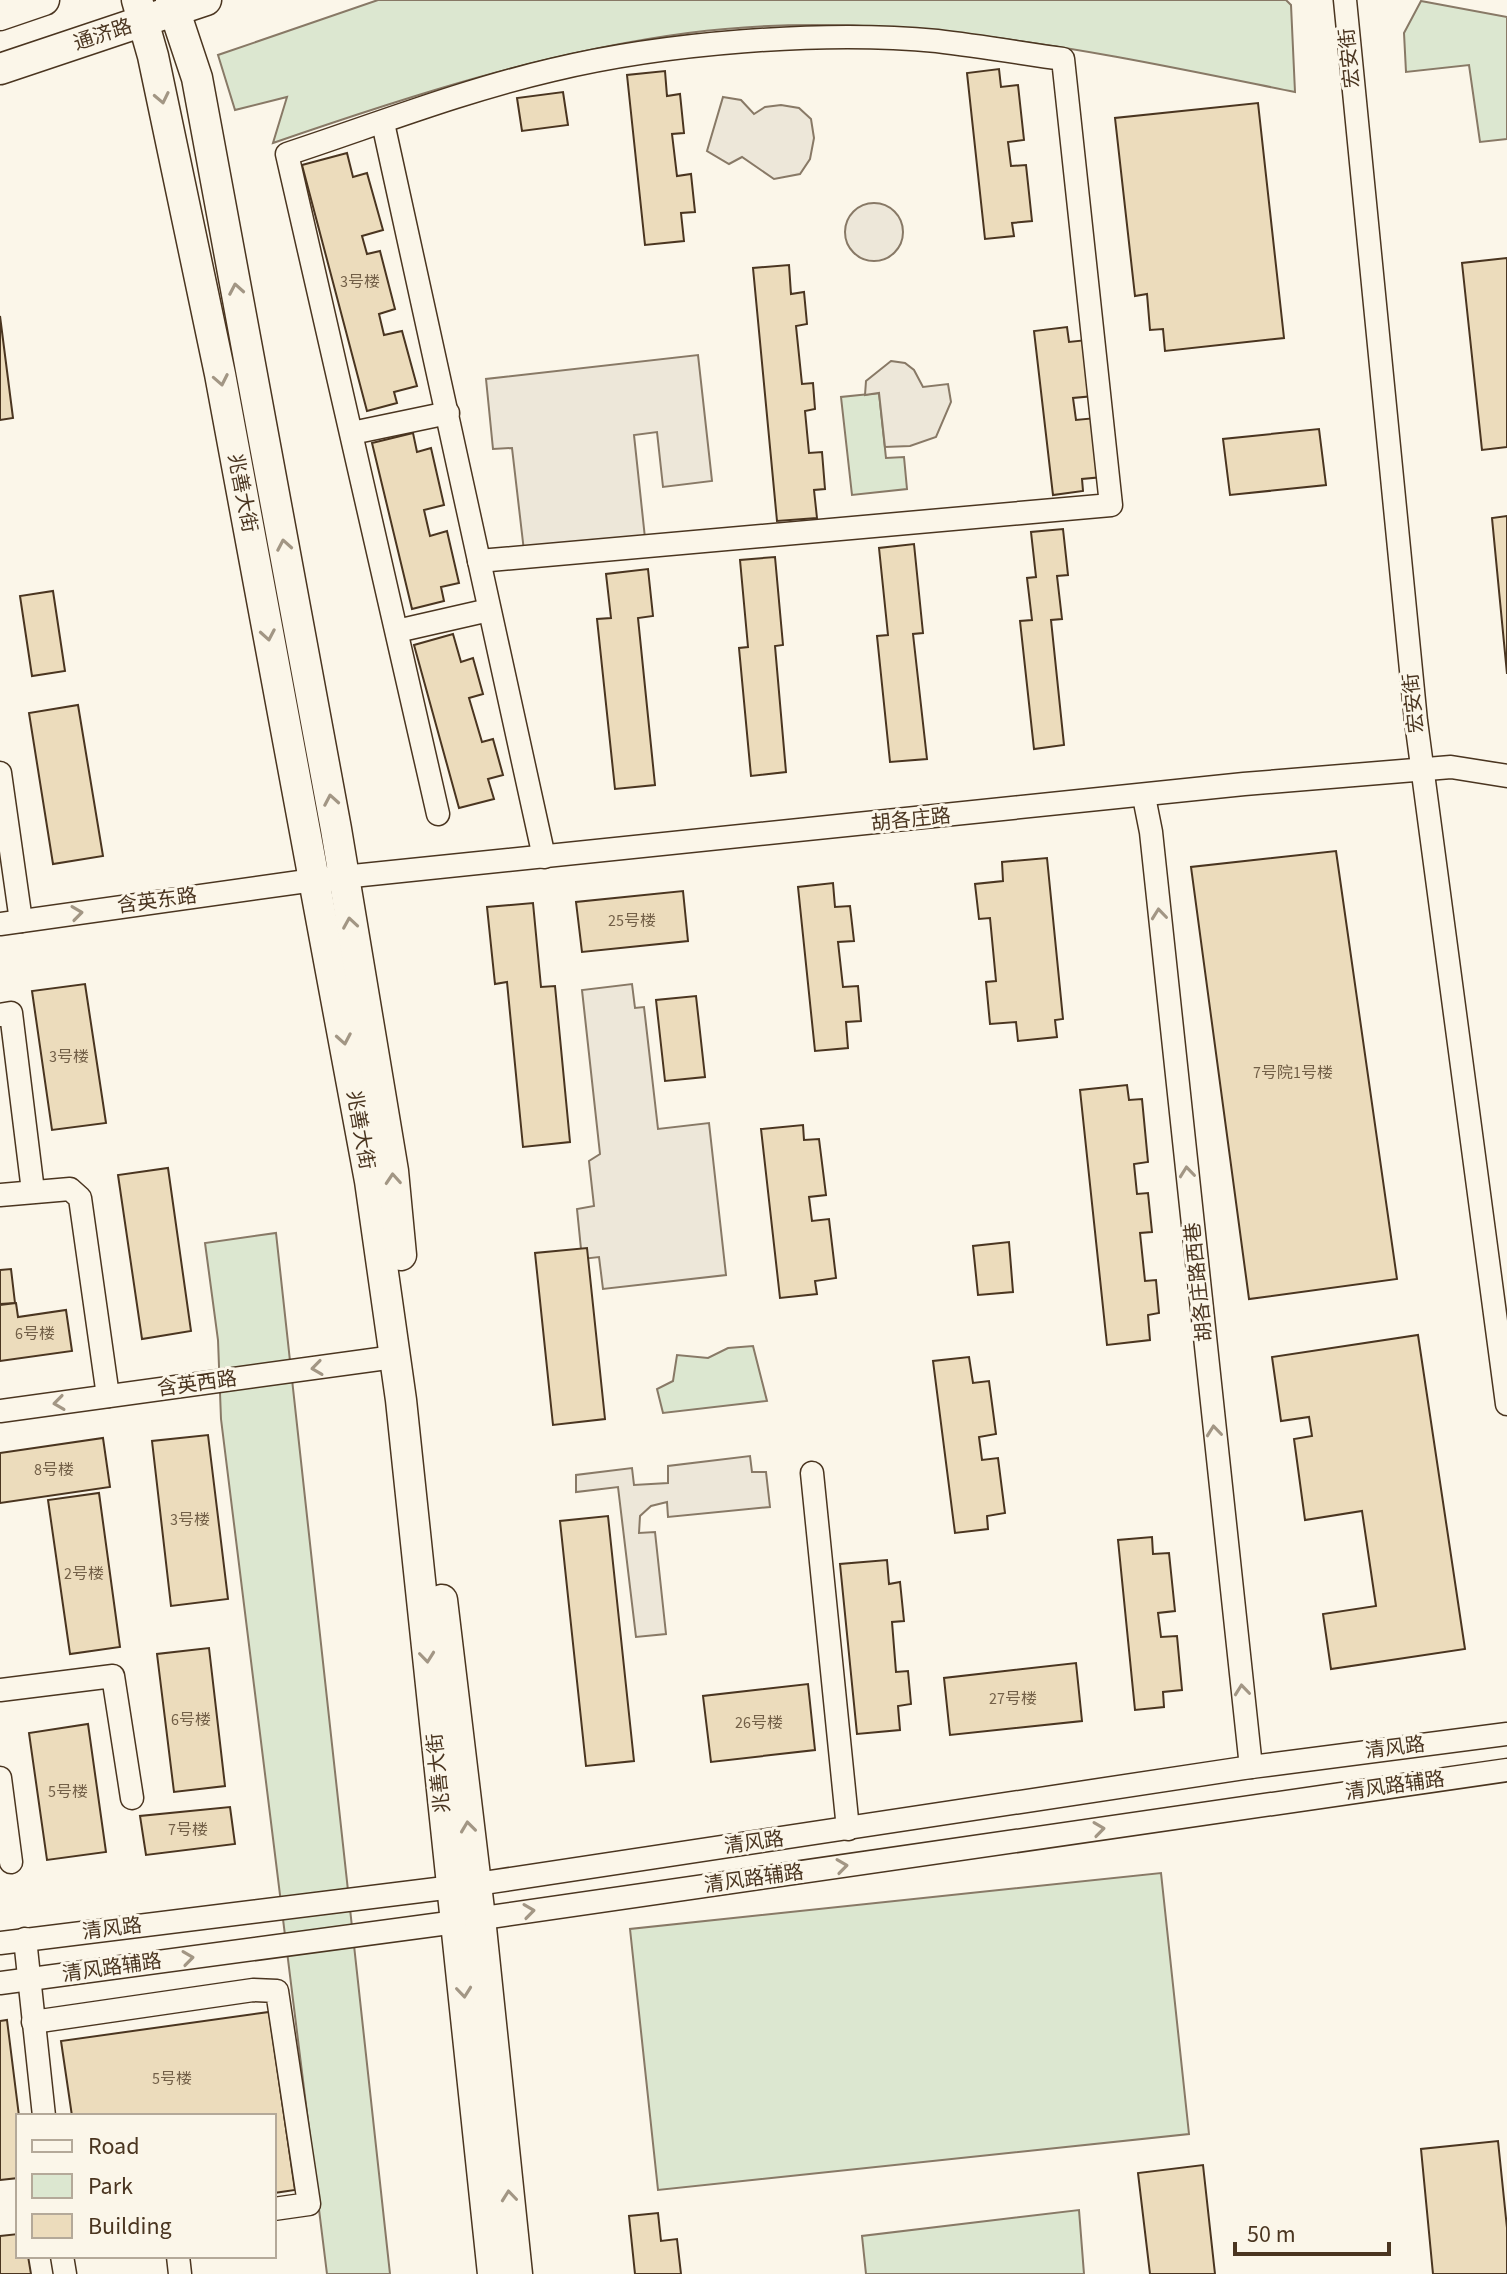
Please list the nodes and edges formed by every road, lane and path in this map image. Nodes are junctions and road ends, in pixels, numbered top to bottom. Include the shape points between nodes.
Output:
1 (44, 0) edge
2 (206, 0) edge
3 (1345, 0) edge
4 (173, 5) edge
5 (140, 11) edge
6 (0, 15) edge
7 (0, 69) edge
8 (383, 123) junction
9 (448, 413) junction
10 (352, 433) junction
11 (479, 561) junction
12 (489, 610) junction
13 (397, 631) junction
14 (1422, 769) junction
15 (0, 773) edge
16 (1507, 776) edge
17 (1144, 797) junction
18 (438, 814) dead end
19 (544, 857) junction
20 (328, 878) junction
21 (10, 922) edge
22 (0, 1015) edge
23 (33, 1191) junction
24 (0, 1195) edge
25 (394, 1357) junction
26 (108, 1396) junction
27 (1507, 1404) edge
28 (0, 1411) edge
29 (812, 1473) dead end
30 (0, 1690) edge
31 (1507, 1734) edge
32 (1251, 1767) junction
33 (1507, 1770) edge
34 (0, 1778) edge
35 (132, 1798) dead end
36 (848, 1829) junction
37 (11, 1862) dead end
38 (465, 1885) junction
39 (468, 1920) junction
40 (25, 1939) junction
41 (0, 1943) edge
42 (30, 1979) junction
43 (0, 1983) edge
44 (33, 2022) junction
45 (44, 2114) edge
46 (276, 2209) edge
47 (493, 2274) edge
48 (517, 2274) edge

1 - 6 main road
2 - 4 main road, 通济路
3 - 14 street, 宏安街
4 - 5 main road, 通济路
20 -> 4 main road, 兆善大街 via 197,78
5 - 7 main road, 通济路
5 -> 20 main road, 兆善大街
8 - 9 street
8 - 10 street via 287,154
8 - 11 street via 554,69 730,43 936,41 1063,59 1111,505
9 - 10 street
9 - 11 street
10 - 13 street
11 - 12 street
12 - 13 street
12 - 19 street
13 - 18 street
14 - 16 street, 胡各庄路 via 1451,767
14 - 17 street, 胡各庄路
14 - 27 street, 宏安街
15 - 21 street
17 - 19 street, 胡各庄路
32 -> 17 street, 胡各庄路西巷
19 - 20 street, 胡各庄路
21 -> 20 street, 含英东路
20 -> 25 main road, 兆善大街
38 -> 20 main road, 兆善大街 via 393,1171
22 - 23 street via 11,1013
23 - 24 street
23 - 26 street via 70,1189 80,1198
25 -> 26 street, 含英西路
25 -> 38 main road, 兆善大街
26 -> 28 street, 含英西路
29 - 36 street
30 - 35 street via 113,1676
31 - 32 street, 清风路
32 - 36 street, 清风路
39 -> 33 street, 清风路辅路
34 - 37 street
36 - 38 street, 清风路
38 - 39 main road, 兆善大街
38 - 40 street, 清风路
42 -> 39 street, 清风路辅路
39 -> 47 main road, 兆善大街
48 -> 39 main road, 兆善大街
40 - 41 street, 清风路
40 - 42 street
42 - 43 street, 清风路辅路
42 - 44 street
44 - 45 street
44 - 46 street via 253,1990 277,1991 309,2204

